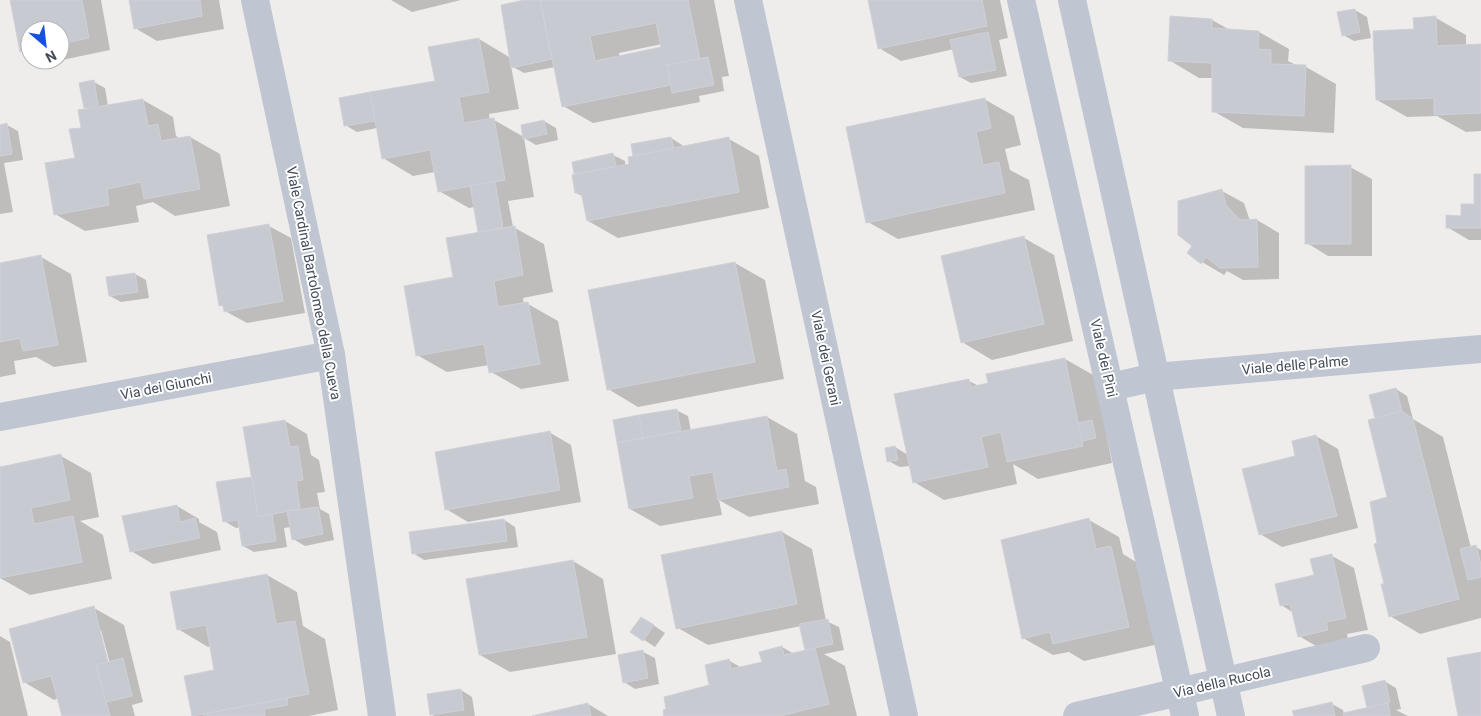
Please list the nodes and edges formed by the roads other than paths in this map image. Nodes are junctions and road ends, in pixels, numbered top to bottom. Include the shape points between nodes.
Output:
1 (255, 0) edge
2 (748, 0) edge
3 (1022, 0) edge
4 (1072, 0) edge
5 (1481, 349) edge
6 (331, 355) junction
7 (1155, 377) junction
8 (1111, 387) junction
9 (0, 417) edge
10 (1366, 648) dead end
11 (1224, 682) junction
12 (1183, 704) edge
13 (382, 716) edge
14 (904, 716) edge
15 (1077, 716) edge
16 (1231, 716) edge

1 - 6 street, Viale Cardinal Bartolomeo della Cueva
2 - 14 street, Viale dei Gerani
3 - 8 street, Viale dei Pini
4 - 7 street
5 - 7 street, Viale delle Palme
6 - 9 street, Via dei Giunchi
6 - 13 street, Viale Cardinal Bartolomeo della Cueva
7 - 8 street, Viale delle Palme
7 - 11 street
8 - 12 street, Viale dei Pini
10 - 11 street, Via della Rucola
11 - 12 street, Via della Rucola
11 - 16 street
12 - 15 street, Via della Rucola

